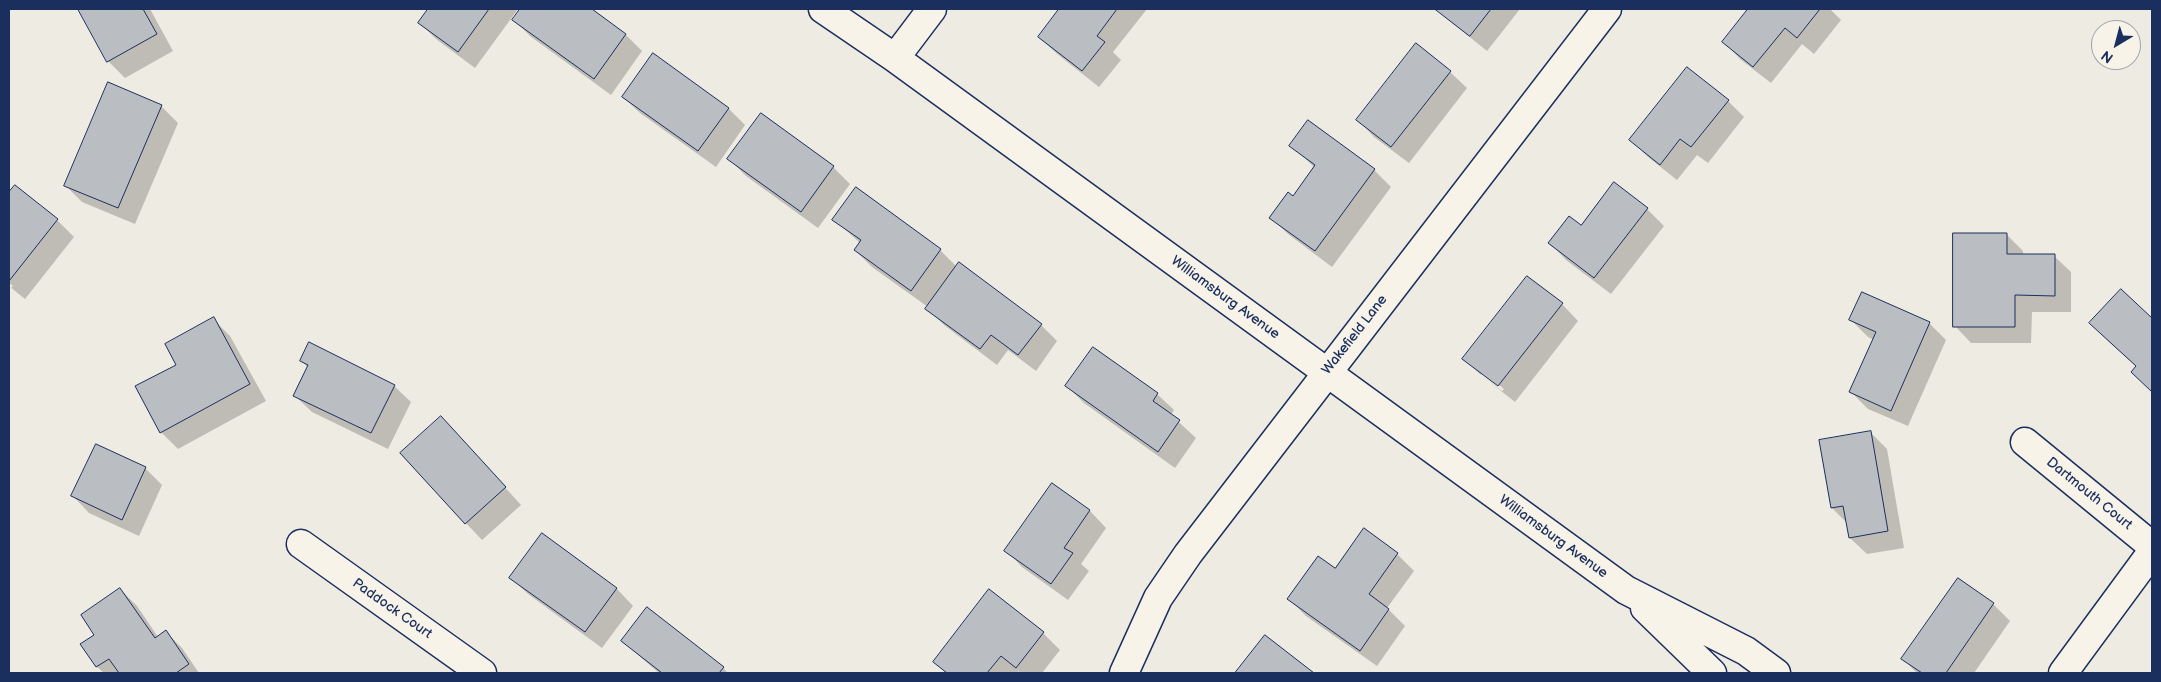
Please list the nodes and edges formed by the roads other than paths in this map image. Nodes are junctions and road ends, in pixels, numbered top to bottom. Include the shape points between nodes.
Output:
1 (824, 9) edge
2 (932, 9) edge
3 (1606, 9) edge
4 (895, 58) junction
5 (1327, 372) junction
6 (2025, 442) dead end
7 (301, 544) dead end
8 (2152, 546) edge
9 (2152, 552) edge
10 (1626, 590) junction
11 (482, 673) edge
12 (1124, 673) edge
13 (1712, 673) edge
14 (1776, 673) edge
15 (2063, 673) edge

1 - 4 street, Williamsburg Avenue
2 - 4 street
3 - 5 street, Wakefield Lane
4 - 5 street, Williamsburg Avenue
5 - 10 street, Williamsburg Avenue
5 - 12 street, Wakefield Lane via 1158,598
6 - 8 street, Dartmouth Court
7 - 11 street, Paddock Court
9 - 15 street
10 - 13 street, Williamsburg Avenue
10 - 14 street, Williamsburg Avenue via 1746,651

